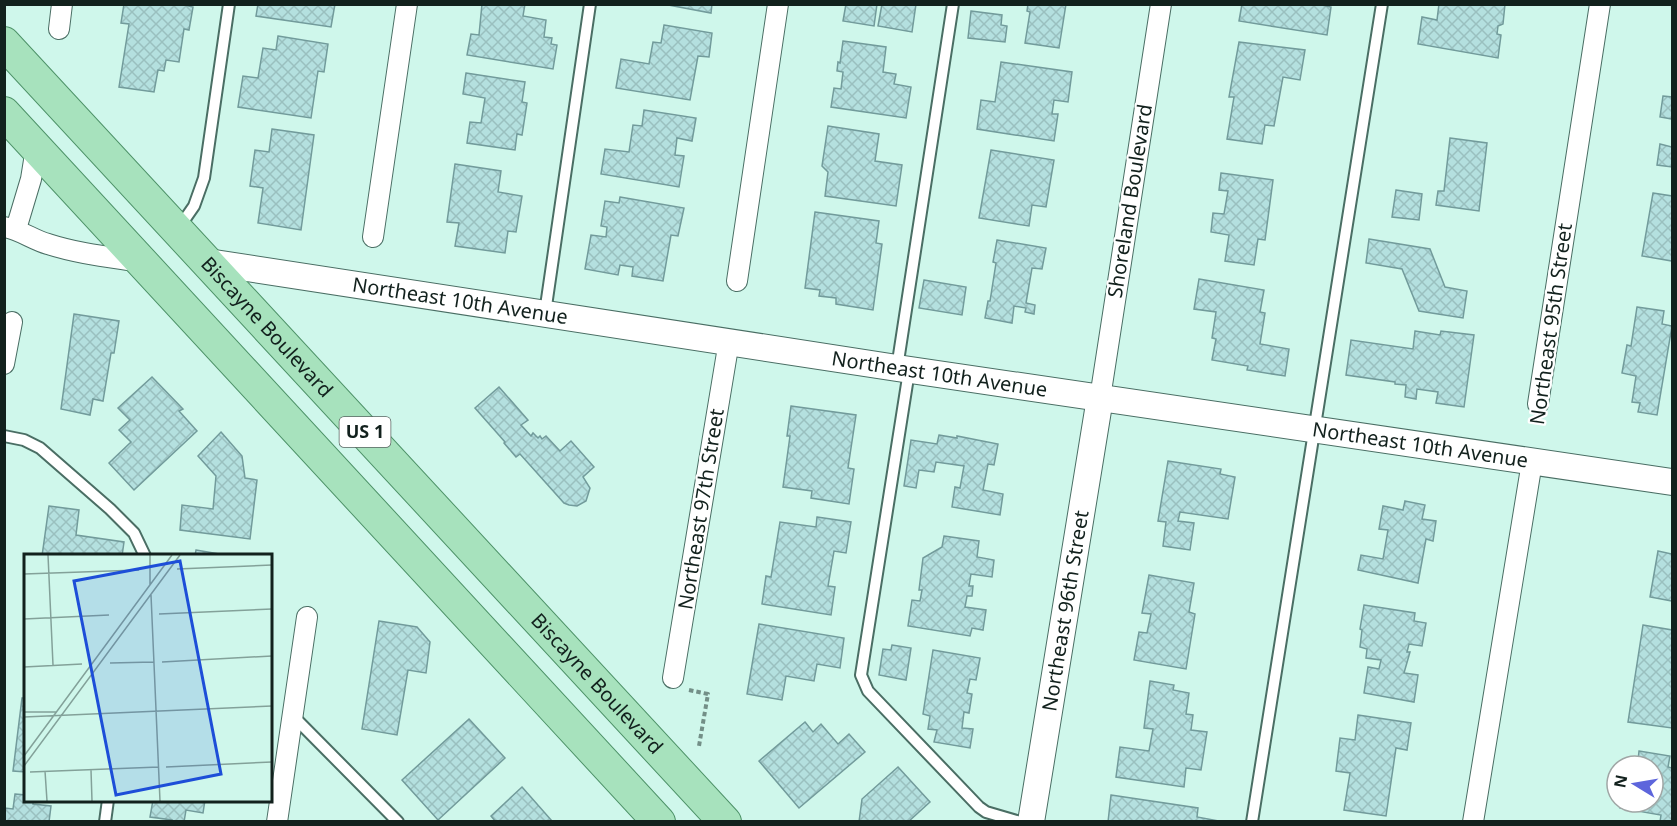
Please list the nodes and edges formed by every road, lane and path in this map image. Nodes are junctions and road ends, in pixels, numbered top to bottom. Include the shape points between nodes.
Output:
1 (62, 4) edge
2 (229, 4) edge
3 (407, 4) edge
4 (590, 4) edge
5 (778, 4) edge
6 (953, 4) edge
7 (1161, 4) edge
8 (1382, 4) edge
9 (1600, 4) edge
10 (59, 29) dead end
11 (4, 43) edge
12 (4, 113) edge
13 (36, 148) junction
14 (10, 228) edge
15 (178, 229) junction
16 (373, 237) dead end
17 (142, 261) junction
18 (208, 262) junction
19 (737, 281) dead end
20 (544, 314) junction
21 (12, 322) dead end
22 (729, 341) junction
23 (4, 364) edge
24 (904, 369) junction
25 (1100, 398) junction
26 (1538, 404) dead end
27 (1314, 429) junction
28 (4, 436) edge
29 (1532, 462) junction
30 (1672, 482) edge
31 (145, 554) edge
32 (307, 617) dead end
33 (673, 678) joint
34 (292, 716) junction
35 (699, 746) dead end
36 (108, 802) edge
37 (105, 822) edge
38 (277, 822) edge
39 (398, 822) edge
40 (659, 822) edge
41 (725, 822) edge
42 (1020, 822) edge
43 (1031, 822) edge
44 (1252, 822) edge
45 (1473, 822) edge

1 - 10 street
2 - 15 lane via 202,184 194,206
3 - 16 street
4 - 20 lane
5 - 19 street
6 - 24 lane
7 - 25 street, Shoreland Boulevard
8 - 27 lane
9 - 26 street, Northeast 95th Street
11 - 15 main road, Biscayne Boulevard / US 1
12 - 13 main road, US 1
13 - 14 street via 31,179
13 - 17 main road, US 1
14 - 17 street via 72,252
15 - 18 main road, Biscayne Boulevard / US 1
17 - 40 main road, US 1
18 - 20 street, Northeast 10th Avenue
18 - 41 main road, Biscayne Boulevard / US 1
20 - 22 street, Northeast 10th Avenue
21 - 23 street
22 - 24 street, Northeast 10th Avenue
22 - 33 street, Northeast 97th Street
24 - 25 street, Northeast 10th Avenue
24 - 42 lane via 861,675 868,691 979,807
25 - 27 street, Northeast 10th Avenue
25 - 43 street, Northeast 96th Street
27 - 29 street, Northeast 10th Avenue
27 - 44 lane
28 - 31 lane via 40,448 134,533
29 - 30 street, Northeast 10th Avenue
29 - 45 street
32 - 34 street
33 - 35 path via 681,688 708,694
34 - 38 street
34 - 39 lane
36 - 37 lane

